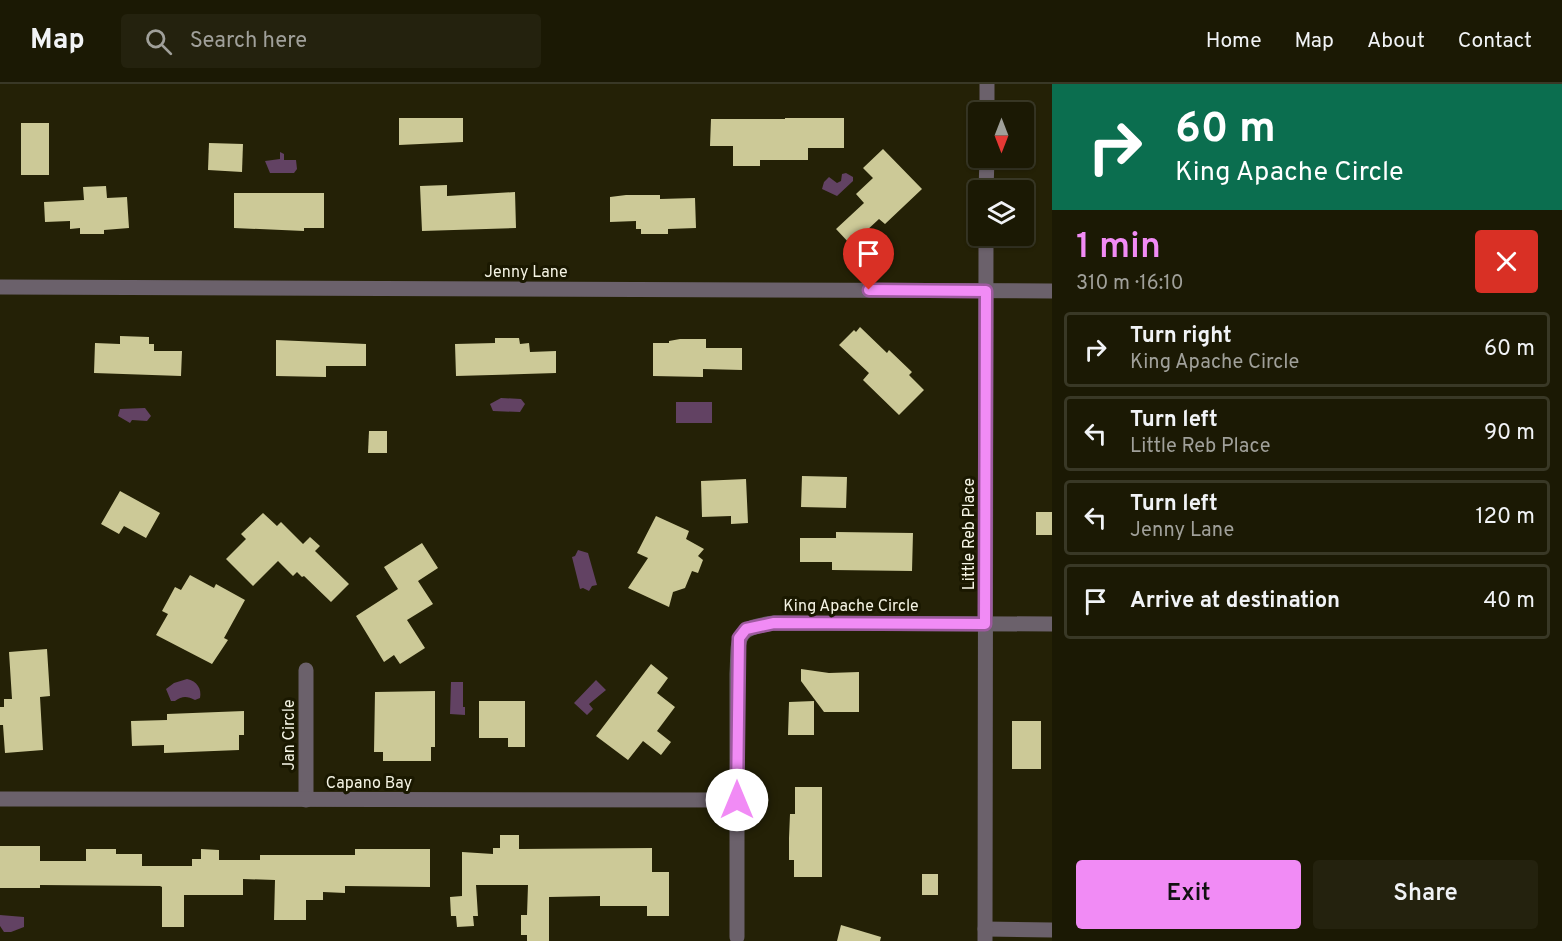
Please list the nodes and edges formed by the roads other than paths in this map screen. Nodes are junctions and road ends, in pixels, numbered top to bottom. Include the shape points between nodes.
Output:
1 (987, 84) edge
2 (987, 102) edge
3 (986, 246) edge
4 (0, 287) edge
5 (986, 291) junction
6 (1052, 291) edge
7 (985, 624) junction
8 (1052, 624) edge
9 (306, 670) dead end
10 (0, 799) edge
11 (306, 800) junction
12 (737, 800) junction
13 (1052, 930) edge
14 (985, 935) edge
15 (737, 937) dead end

1 - 2 street
3 - 5 street, Little Reb Place
4 - 5 street, Jenny Lane
5 - 6 street, Jenny Lane
5 - 7 street, Little Reb Place
7 - 8 street, King Apache Circle
7 - 12 street, King Apache Circle via 774,623 746,629 739,638
7 - 14 street, Little Reb Place
9 - 11 street, Jan Circle
10 - 11 street, Capano Bay
11 - 12 street, Capano Bay
12 - 15 street, King Apache Circle
13 - 14 street

